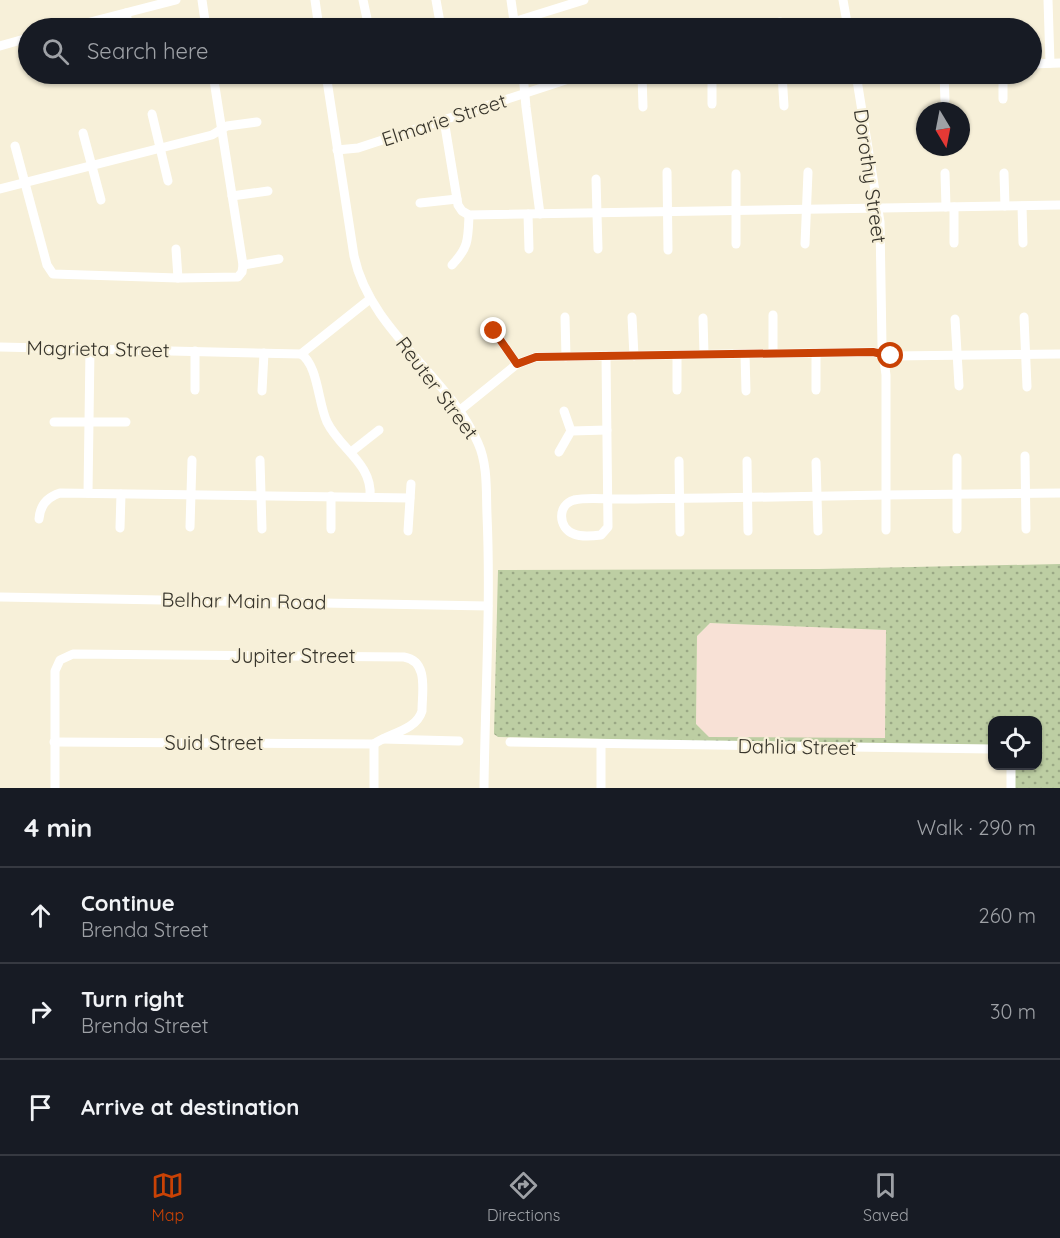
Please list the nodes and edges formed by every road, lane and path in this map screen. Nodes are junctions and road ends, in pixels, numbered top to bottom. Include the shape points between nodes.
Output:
1 (176, 0) edge
2 (202, 0) edge
3 (315, 0) edge
4 (363, 0) edge
5 (436, 0) edge
6 (511, 0) edge
7 (584, 0) edge
8 (843, 0) edge
9 (1048, 0) edge
10 (126, 13) junction
11 (106, 18) edge
12 (127, 18) edge
13 (205, 18) edge
14 (318, 18) edge
15 (367, 18) edge
16 (439, 18) edge
17 (514, 18) edge
18 (534, 18) edge
19 (846, 18) edge
20 (18, 41) edge
21 (0, 46) edge
22 (1055, 63) edge
23 (215, 84) edge
24 (327, 84) edge
25 (524, 84) edge
26 (554, 84) edge
27 (642, 84) edge
28 (712, 84) edge
29 (783, 84) edge
30 (858, 84) edge
31 (944, 84) edge
32 (1003, 84) edge
33 (525, 94) junction
34 (1003, 99) dead end
35 (945, 100) dead end
36 (712, 104) dead end
37 (784, 106) dead end
38 (643, 107) dead end
39 (152, 114) dead end
40 (444, 120) junction
41 (257, 122) dead end
42 (222, 129) junction
43 (83, 133) dead end
44 (15, 146) dead end
45 (160, 148) junction
46 (337, 150) junction
47 (92, 165) junction
48 (667, 172) dead end
49 (808, 172) dead end
50 (945, 173) dead end
51 (1004, 173) dead end
52 (736, 174) dead end
53 (596, 179) dead end
54 (168, 182) dead end
55 (25, 183) junction
56 (0, 189) edge
57 (268, 191) dead end
58 (232, 196) junction
59 (457, 199) junction
60 (102, 200) dead end
61 (420, 203) dead end
62 (1060, 205) edge
63 (1005, 206) junction
64 (1022, 206) junction
65 (878, 207) junction
66 (950, 207) junction
67 (806, 209) junction
68 (736, 210) junction
69 (667, 212) junction
70 (597, 213) junction
71 (528, 214) junction
72 (540, 214) junction
73 (469, 215) junction
74 (954, 243) dead end
75 (1023, 243) dead end
76 (736, 244) dead end
77 (804, 244) dead end
78 (176, 249) dead end
79 (529, 249) dead end
80 (597, 249) dead end
81 (668, 250) dead end
82 (279, 259) dead end
83 (243, 265) junction
84 (452, 265) dead end
85 (178, 278) junction
86 (370, 299) junction
87 (773, 315) dead end
88 (565, 317) dead end
89 (632, 317) dead end
90 (1024, 317) dead end
91 (703, 318) dead end
92 (955, 319) dead end
93 (494, 331) dead end
94 (0, 347) edge
95 (90, 349) junction
96 (195, 351) junction
97 (264, 353) junction
98 (773, 353) junction
99 (816, 353) junction
100 (301, 354) junction
101 (704, 354) junction
102 (745, 354) junction
103 (883, 354) junction
104 (1026, 354) junction
105 (1060, 354) edge
106 (677, 355) junction
107 (957, 355) junction
108 (606, 356) junction
109 (634, 356) junction
110 (566, 357) junction
111 (517, 364) junction
112 (959, 386) dead end
113 (1027, 387) dead end
114 (195, 390) dead end
115 (677, 390) dead end
116 (816, 390) dead end
117 (262, 391) dead end
118 (746, 391) dead end
119 (459, 411) junction
120 (564, 411) dead end
121 (54, 422) dead end
122 (89, 422) junction
123 (126, 422) dead end
124 (379, 430) dead end
125 (607, 430) junction
126 (571, 431) junction
127 (351, 452) junction
128 (559, 452) dead end
129 (1025, 456) dead end
130 (957, 458) dead end
131 (192, 460) dead end
132 (260, 460) dead end
133 (679, 461) dead end
134 (747, 461) dead end
135 (816, 462) dead end
136 (411, 484) dead end
137 (1060, 492) edge
138 (88, 493) junction
139 (1026, 493) junction
140 (121, 494) junction
141 (957, 494) junction
142 (191, 495) junction
143 (261, 495) junction
144 (886, 495) junction
145 (331, 496) junction
146 (817, 496) junction
147 (370, 497) junction
148 (748, 497) junction
149 (411, 498) junction
150 (679, 498) junction
151 (608, 499) junction
152 (39, 519) dead end
153 (190, 527) dead end
154 (120, 528) dead end
155 (261, 529) dead end
156 (957, 529) dead end
157 (1026, 529) dead end
158 (331, 530) dead end
159 (886, 530) dead end
160 (408, 531) dead end
161 (748, 531) dead end
162 (818, 531) dead end
163 (680, 532) dead end
164 (0, 597) edge
165 (489, 606) junction
166 (377, 741) junction
167 (459, 741) dead end
168 (54, 742) junction
169 (510, 742) dead end
170 (601, 745) junction
171 (988, 749) edge
172 (1011, 770) edge
173 (55, 788) edge
174 (374, 788) edge
175 (484, 788) edge
176 (601, 788) edge
177 (1011, 788) edge

1 - 10 street
2 - 13 street
3 - 14 street
4 - 15 street
5 - 16 street
6 - 17 street
7 - 18 street
8 - 19 street
9 - 22 street
10 - 11 street
10 - 12 street
20 - 21 street
23 - 42 street
24 - 46 street, Reuter Street
25 - 33 street
26 - 33 street, Elmarie Street
27 - 38 street
28 - 36 street
29 - 37 street
30 - 65 street, Dorothy Street
31 - 35 street
32 - 34 street
33 - 40 street, Elmarie Street
33 - 72 street
39 - 45 street
40 - 46 street, Elmarie Street via 358,148
40 - 59 street
41 - 42 street
42 - 45 street
42 - 58 street
43 - 47 street
44 - 55 street
45 - 47 street
45 - 54 street
46 - 86 street, Reuter Street via 354,256
47 - 55 street
47 - 60 street
48 - 69 street
49 - 67 street
50 - 66 street
51 - 63 street
52 - 68 street
53 - 70 street
55 - 56 street
55 - 85 street via 48,269 53,274
57 - 58 street
58 - 83 street
59 - 61 street
59 - 73 street
62 - 64 street
63 - 64 street
63 - 66 street
64 - 75 street
65 - 66 street
65 - 67 street
65 - 103 street, Dorothy Street
66 - 74 street
67 - 68 street
67 - 77 street
68 - 69 street
68 - 76 street
69 - 70 street
69 - 81 street
70 - 72 street
70 - 80 street
71 - 72 street
71 - 73 street
71 - 79 street
73 - 84 street via 468,243
78 - 85 street
82 - 83 street
83 - 85 street via 235,278
86 - 100 street
86 - 119 street, Reuter Street
87 - 98 street
88 - 110 street
89 - 109 street
90 - 104 street
91 - 101 street
92 - 107 street
93 - 111 street
94 - 95 street, Magrieta Street
95 - 96 street, Magrieta Street
95 - 122 street
96 - 97 street, Magrieta Street
96 - 114 street, Magrieta Street
97 - 100 street, Magrieta Street
97 - 117 street
98 - 99 street
98 - 102 street
99 - 103 street
99 - 116 street
100 - 127 street via 310,364 329,426
101 - 102 street
101 - 106 street
102 - 118 street
103 - 107 street
103 - 144 street, Dorothy Street
104 - 105 street
104 - 107 street
104 - 113 street
106 - 109 street
106 - 115 street
107 - 112 street
108 - 109 street
108 - 110 street
108 - 125 street
110 - 111 street via 536,357
111 - 119 street
119 - 165 street, Reuter Street via 483,456
120 - 126 street
121 - 122 street
122 - 123 street
122 - 138 street
124 - 127 street
125 - 126 street
125 - 151 street
126 - 128 street
127 - 147 street via 370,481
129 - 139 street
130 - 141 street
131 - 142 street
132 - 143 street
133 - 150 street
134 - 148 street
135 - 146 street
136 - 149 street
137 - 139 street
138 - 140 street
138 - 152 street via 55,494 43,505
139 - 141 street
139 - 157 street
140 - 142 street
140 - 154 street
141 - 144 street
141 - 156 street
142 - 143 street
142 - 153 street
143 - 145 street
143 - 155 street
144 - 146 street
144 - 159 street, Dorothy Street
145 - 147 street
145 - 158 street
146 - 148 street
146 - 162 street
147 - 149 street
148 - 150 street
148 - 161 street
149 - 160 street
150 - 151 street
150 - 163 street
151 - 151 street via 570,502 562,511 563,525 576,535 603,533 608,527
164 - 165 street, Belhar Main Road
165 - 175 street, Reuter Street
166 - 167 street, Suid Street
166 - 168 street, Suid Street
166 - 168 street, Jupiter Street via 420,717 422,672 412,658 73,654 60,660 55,671
166 - 174 street
168 - 173 street
169 - 170 street, Dahlia Street
170 - 171 street, Dahlia Street
170 - 176 street
172 - 177 street

